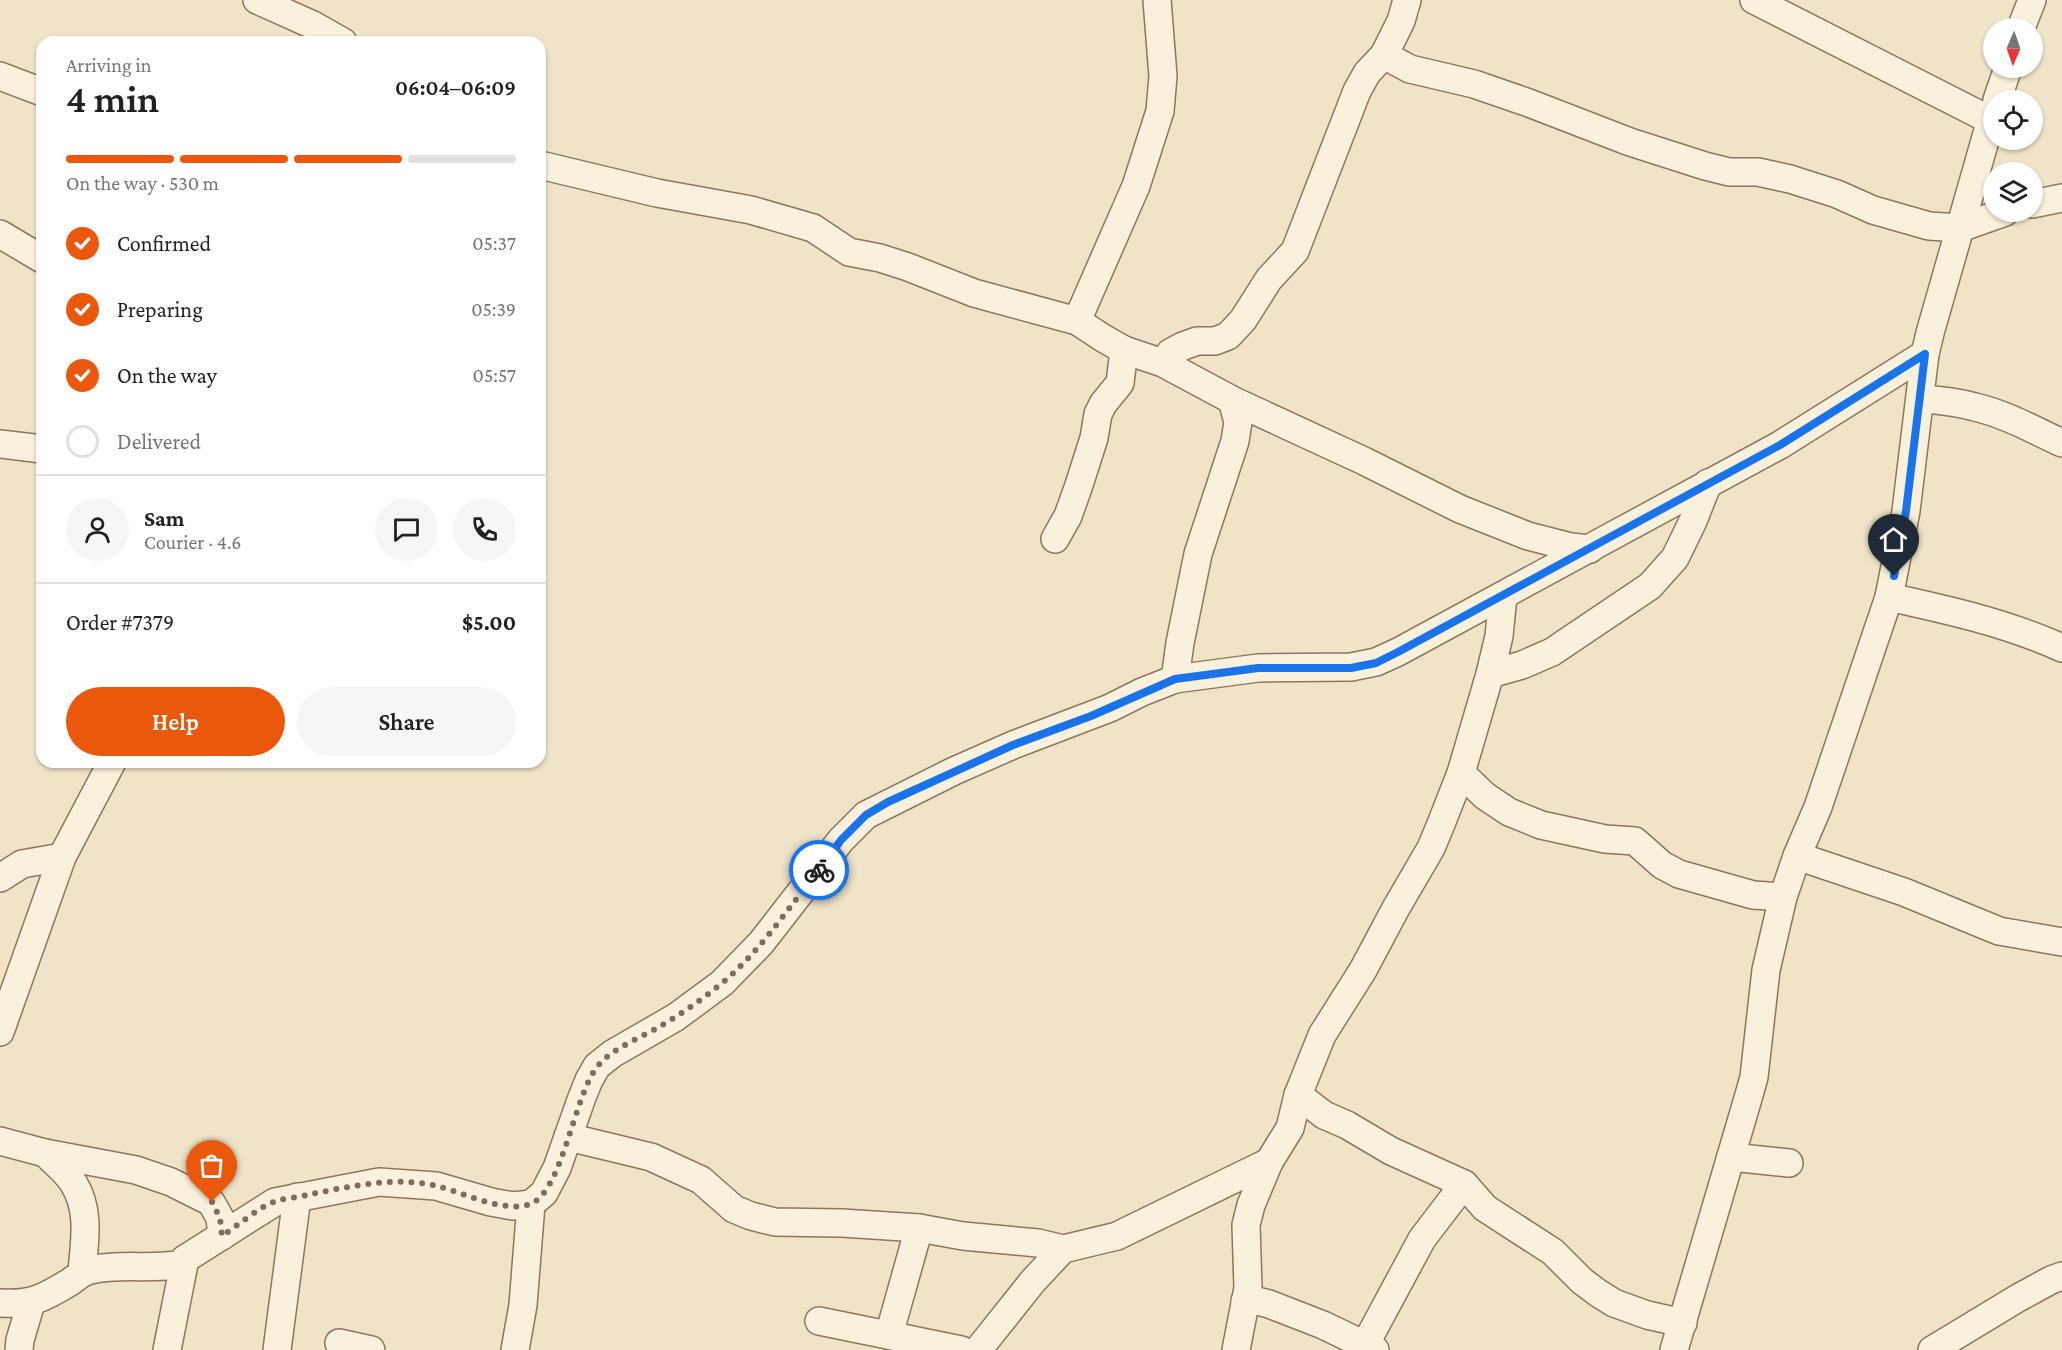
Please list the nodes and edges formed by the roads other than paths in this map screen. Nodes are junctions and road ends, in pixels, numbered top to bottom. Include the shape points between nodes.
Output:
1 (257, 0) edge
2 (1157, 0) edge
3 (1407, 0) edge
4 (1754, 0) edge
5 (2032, 0) edge
6 (2025, 18) edge
7 (332, 36) edge
8 (1384, 55) junction
9 (0, 76) edge
10 (36, 90) edge
11 (1983, 105) edge
12 (1983, 146) edge
13 (546, 166) edge
14 (2062, 198) edge
15 (2043, 202) edge
16 (1983, 220) edge
17 (1960, 228) junction
18 (0, 234) edge
19 (36, 255) edge
20 (1077, 321) junction
21 (1124, 350) junction
22 (1925, 354) junction
23 (1162, 363) junction
24 (1920, 399) junction
25 (1232, 400) junction
26 (2062, 443) edge
27 (0, 444) edge
28 (36, 448) edge
29 (1708, 483) junction
30 (1055, 539) dead end
31 (1590, 549) junction
32 (1503, 596) junction
33 (1889, 597) junction
34 (2062, 648) edge
35 (1490, 675) junction
36 (1175, 679) junction
37 (109, 768) edge
38 (1461, 773) junction
39 (1797, 856) junction
40 (62, 857) junction
41 (0, 878) edge
42 (1783, 897) junction
43 (2062, 942) edge
44 (0, 1032) edge
45 (1298, 1095) junction
46 (568, 1137) junction
47 (0, 1141) edge
48 (45, 1153) junction
49 (1731, 1157) junction
50 (1269, 1162) junction
51 (1789, 1163) dead end
52 (1464, 1184) junction
53 (297, 1197) junction
54 (531, 1204) junction
55 (919, 1228) junction
56 (222, 1236) junction
57 (1063, 1249) junction
58 (185, 1259) junction
59 (82, 1273) junction
60 (2062, 1276) edge
61 (1245, 1301) junction
62 (0, 1303) edge
63 (31, 1303) junction
64 (819, 1321) dead end
65 (1683, 1323) junction
66 (889, 1335) junction
67 (13, 1339) edge
68 (339, 1342) dead end
69 (1370, 1348) edge
70 (167, 1350) edge
71 (277, 1350) edge
72 (371, 1350) edge
73 (515, 1350) edge
74 (961, 1350) edge
75 (978, 1350) edge
76 (1236, 1350) edge
77 (1674, 1350) edge
78 (1932, 1350) edge

1 - 7 street
2 - 20 street via 1163,76 1160,111 1136,186
3 - 8 street
4 - 11 street
5 - 6 street
8 - 17 street via 1410,69 1474,84 1705,166 1790,179 1904,219
8 - 23 street via 1357,91 1295,250 1228,336 1183,346 1170,352
9 - 10 street
12 - 17 street
13 - 20 street via 751,210 813,228 849,252 880,258 974,293
14 - 15 street
16 - 17 street
17 - 22 street
18 - 19 street
20 - 21 street
21 - 23 street
21 - 30 street via 1120,383 1098,414 1079,485
22 - 24 street
22 - 29 street via 1780,445
23 - 25 street
24 - 26 street via 1977,407
24 - 33 street via 1906,511
25 - 31 street via 1460,509 1528,536
25 - 36 street via 1238,422 1235,441 1198,554
27 - 28 street
29 - 31 street
29 - 35 street via 1679,551 1650,586 1552,652
31 - 32 street
32 - 35 street
32 - 36 street via 1376,663 1351,668 1258,668
33 - 34 street via 1958,612
33 - 39 street via 1818,807
35 - 38 street
36 - 46 street via 1005,749 866,815 841,840 761,943 722,983 597,1066
37 - 40 street
38 - 42 street via 1501,807 1541,825 1605,839 1635,841 1679,874 1752,895
38 - 45 street via 1431,848 1322,1035
39 - 42 street
39 - 43 street via 1904,892 1999,931
40 - 41 street via 22,864
40 - 44 street
42 - 49 street via 1766,970 1754,1077
45 - 50 street via 1290,1128
45 - 52 street via 1324,1115 1391,1151
46 - 54 street via 544,1193
46 - 55 street via 651,1157 701,1180 734,1209 751,1216 775,1222
47 - 48 street
48 - 56 street via 136,1170 184,1188 212,1202 220,1218
48 - 59 street via 75,1185 83,1207 86,1235
49 - 51 street
49 - 65 street
50 - 57 street via 1117,1236
50 - 61 street via 1246,1225
52 - 65 street via 1485,1208 1553,1252 1598,1293 1647,1315
52 - 69 street via 1422,1239
53 - 54 street via 391,1182 436,1186 513,1206
53 - 56 street via 275,1202
53 - 71 street
54 - 73 street via 523,1305
55 - 57 street
55 - 66 street
56 - 58 street
57 - 75 street
58 - 59 street via 183,1264 168,1267 111,1267
58 - 70 street
59 - 63 street
60 - 78 street
61 - 69 street via 1269,1304
61 - 76 street
62 - 63 street
63 - 67 street
64 - 66 street
65 - 77 street
66 - 74 street
68 - 72 street

